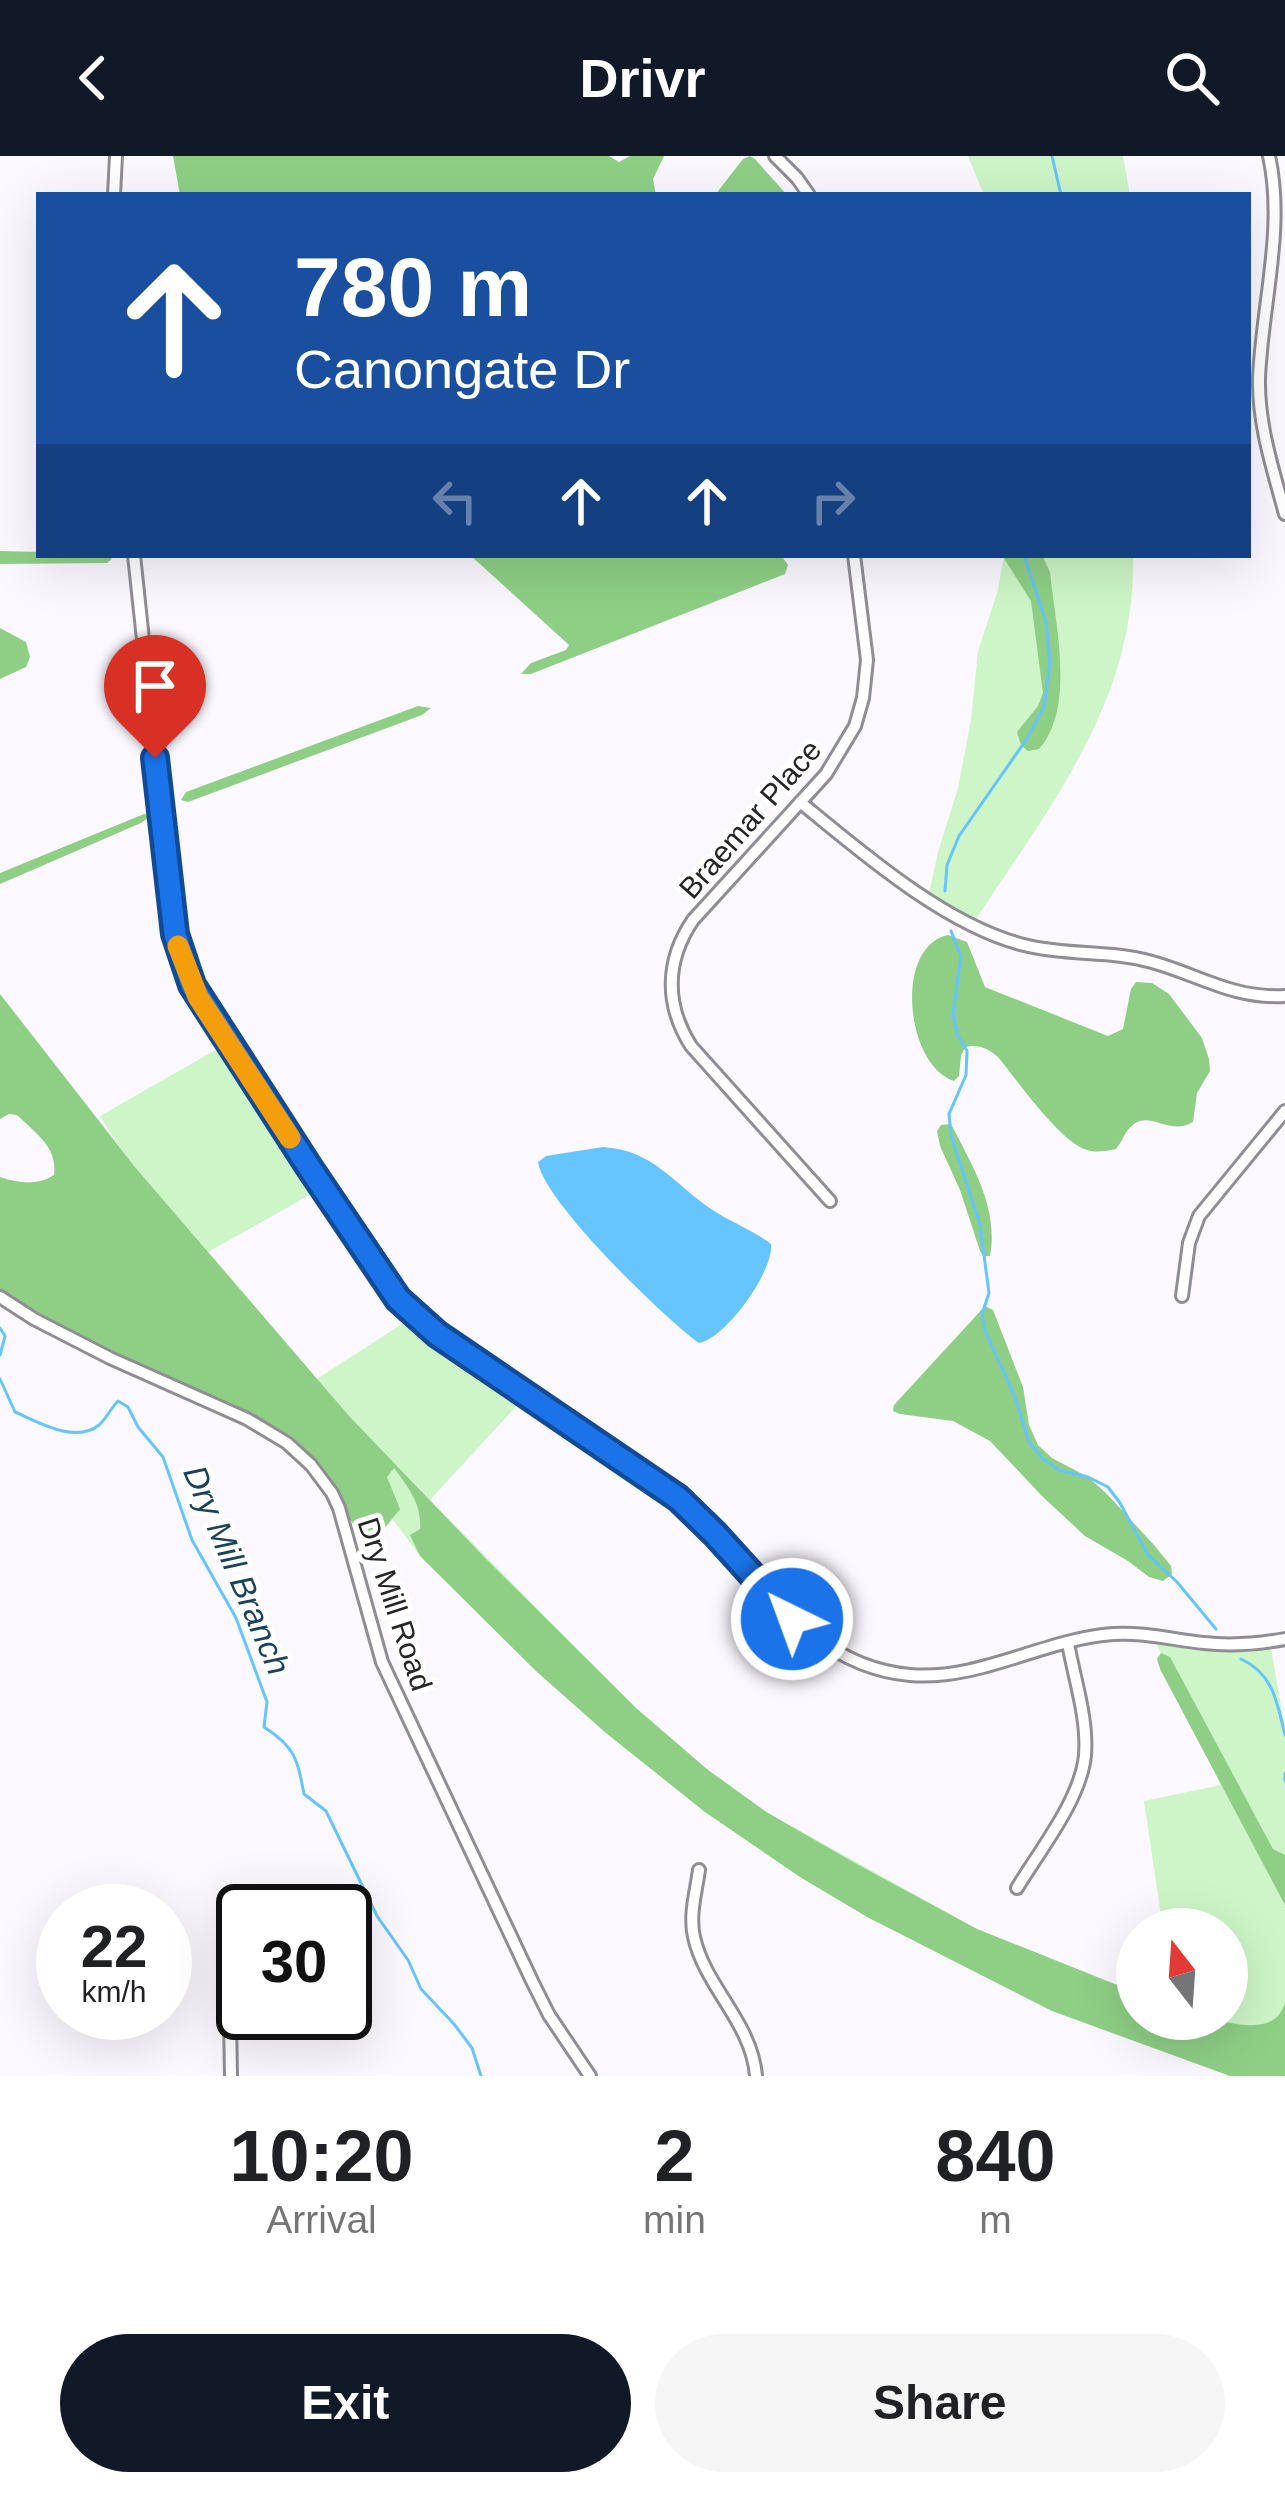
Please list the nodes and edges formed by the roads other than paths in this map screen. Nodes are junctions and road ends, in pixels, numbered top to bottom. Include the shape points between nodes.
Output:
1 (116, 156) edge
2 (775, 156) edge
3 (1269, 156) edge
4 (114, 192) edge
5 (807, 192) edge
6 (1285, 514) edge
7 (134, 558) edge
8 (854, 558) edge
9 (800, 802) junction
10 (1285, 996) edge
11 (1285, 1111) edge
12 (830, 1201) dead end
13 (1182, 1296) dead end
14 (0, 1297) edge
15 (1285, 1639) edge
16 (1068, 1642) junction
17 (699, 1870) dead end
18 (1017, 1888) dead end
19 (230, 2040) edge
20 (231, 2076) edge
21 (590, 2076) edge
22 (756, 2076) edge

1 - 4 street
2 - 5 street
3 - 6 street via 1276,202 1259,407
7 - 16 street via 182,960 198,997 398,1299 678,1498 792,1619 847,1659 934,1676
8 - 9 street, Braemar Place via 867,648 863,698 842,752
9 - 10 street via 893,877 994,936 1146,960 1227,990
9 - 12 street, Braemar Place via 692,920 673,959 670,989 691,1046
11 - 13 street via 1198,1216
14 - 21 street, Dry Mill Road via 118,1362 247,1419 287,1443 332,1492 391,1682 549,2015
15 - 16 street via 1231,1645 1127,1633
16 - 18 street via 1085,1743 1082,1772
17 - 22 street via 694,1937 746,2037
19 - 20 street

